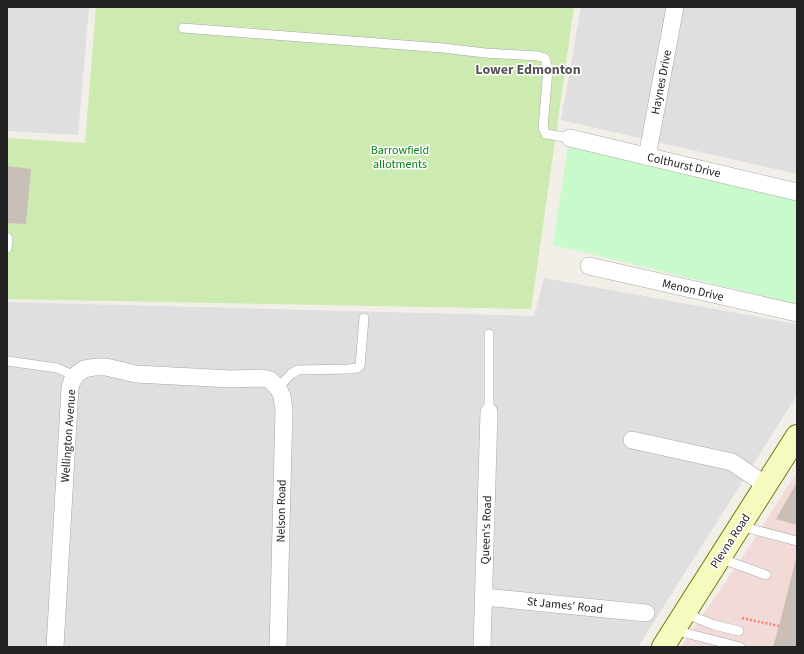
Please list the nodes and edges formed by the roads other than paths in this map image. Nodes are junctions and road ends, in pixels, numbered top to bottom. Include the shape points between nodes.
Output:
1 (675, 7) edge
2 (183, 28) dead end
3 (570, 138) joint
4 (647, 157) junction
5 (797, 192) edge
6 (8, 238) edge
7 (7, 248) edge
8 (589, 266) dead end
9 (797, 313) edge
10 (364, 318) dead end
11 (489, 334) dead end
12 (7, 361) edge
13 (75, 376) junction
14 (274, 384) junction
15 (489, 412) joint
16 (797, 436) edge
17 (632, 440) dead end
18 (766, 485) junction
19 (740, 526) junction
20 (797, 541) edge
21 (719, 558) junction
22 (766, 575) dead end
23 (484, 597) junction
24 (646, 613) dead end
25 (674, 630) edge
26 (739, 631) dead end
27 (55, 647) edge
28 (278, 647) edge
29 (482, 647) edge
30 (740, 647) edge

1 - 4 street, Haynes Drive
2 - 3 lane via 538,56 545,58 548,69 542,128 546,134
3 - 4 street, Colthurst Drive
4 - 5 street, Colthurst Drive
6 - 7 lane
8 - 9 street, Menon Drive
10 - 14 lane via 360,366 349,370 298,370
11 - 15 lane
12 - 13 lane via 57,368
13 - 14 street, Wellington Avenue via 84,369 106,367 136,374 262,378
13 - 27 street, Wellington Avenue via 70,388
14 - 28 street, Nelson Road via 282,396 284,410
15 - 23 street, Queen's Road
16 - 18 street, Plevna Road
17 - 18 street via 732,462
18 - 19 street, Plevna Road
19 - 20 lane
19 - 21 street, Plevna Road
21 - 22 lane
21 - 25 street, Plevna Road
23 - 24 street, St James' Road
23 - 29 street, Queen's Road
25 - 26 lane via 714,625
25 - 30 lane

